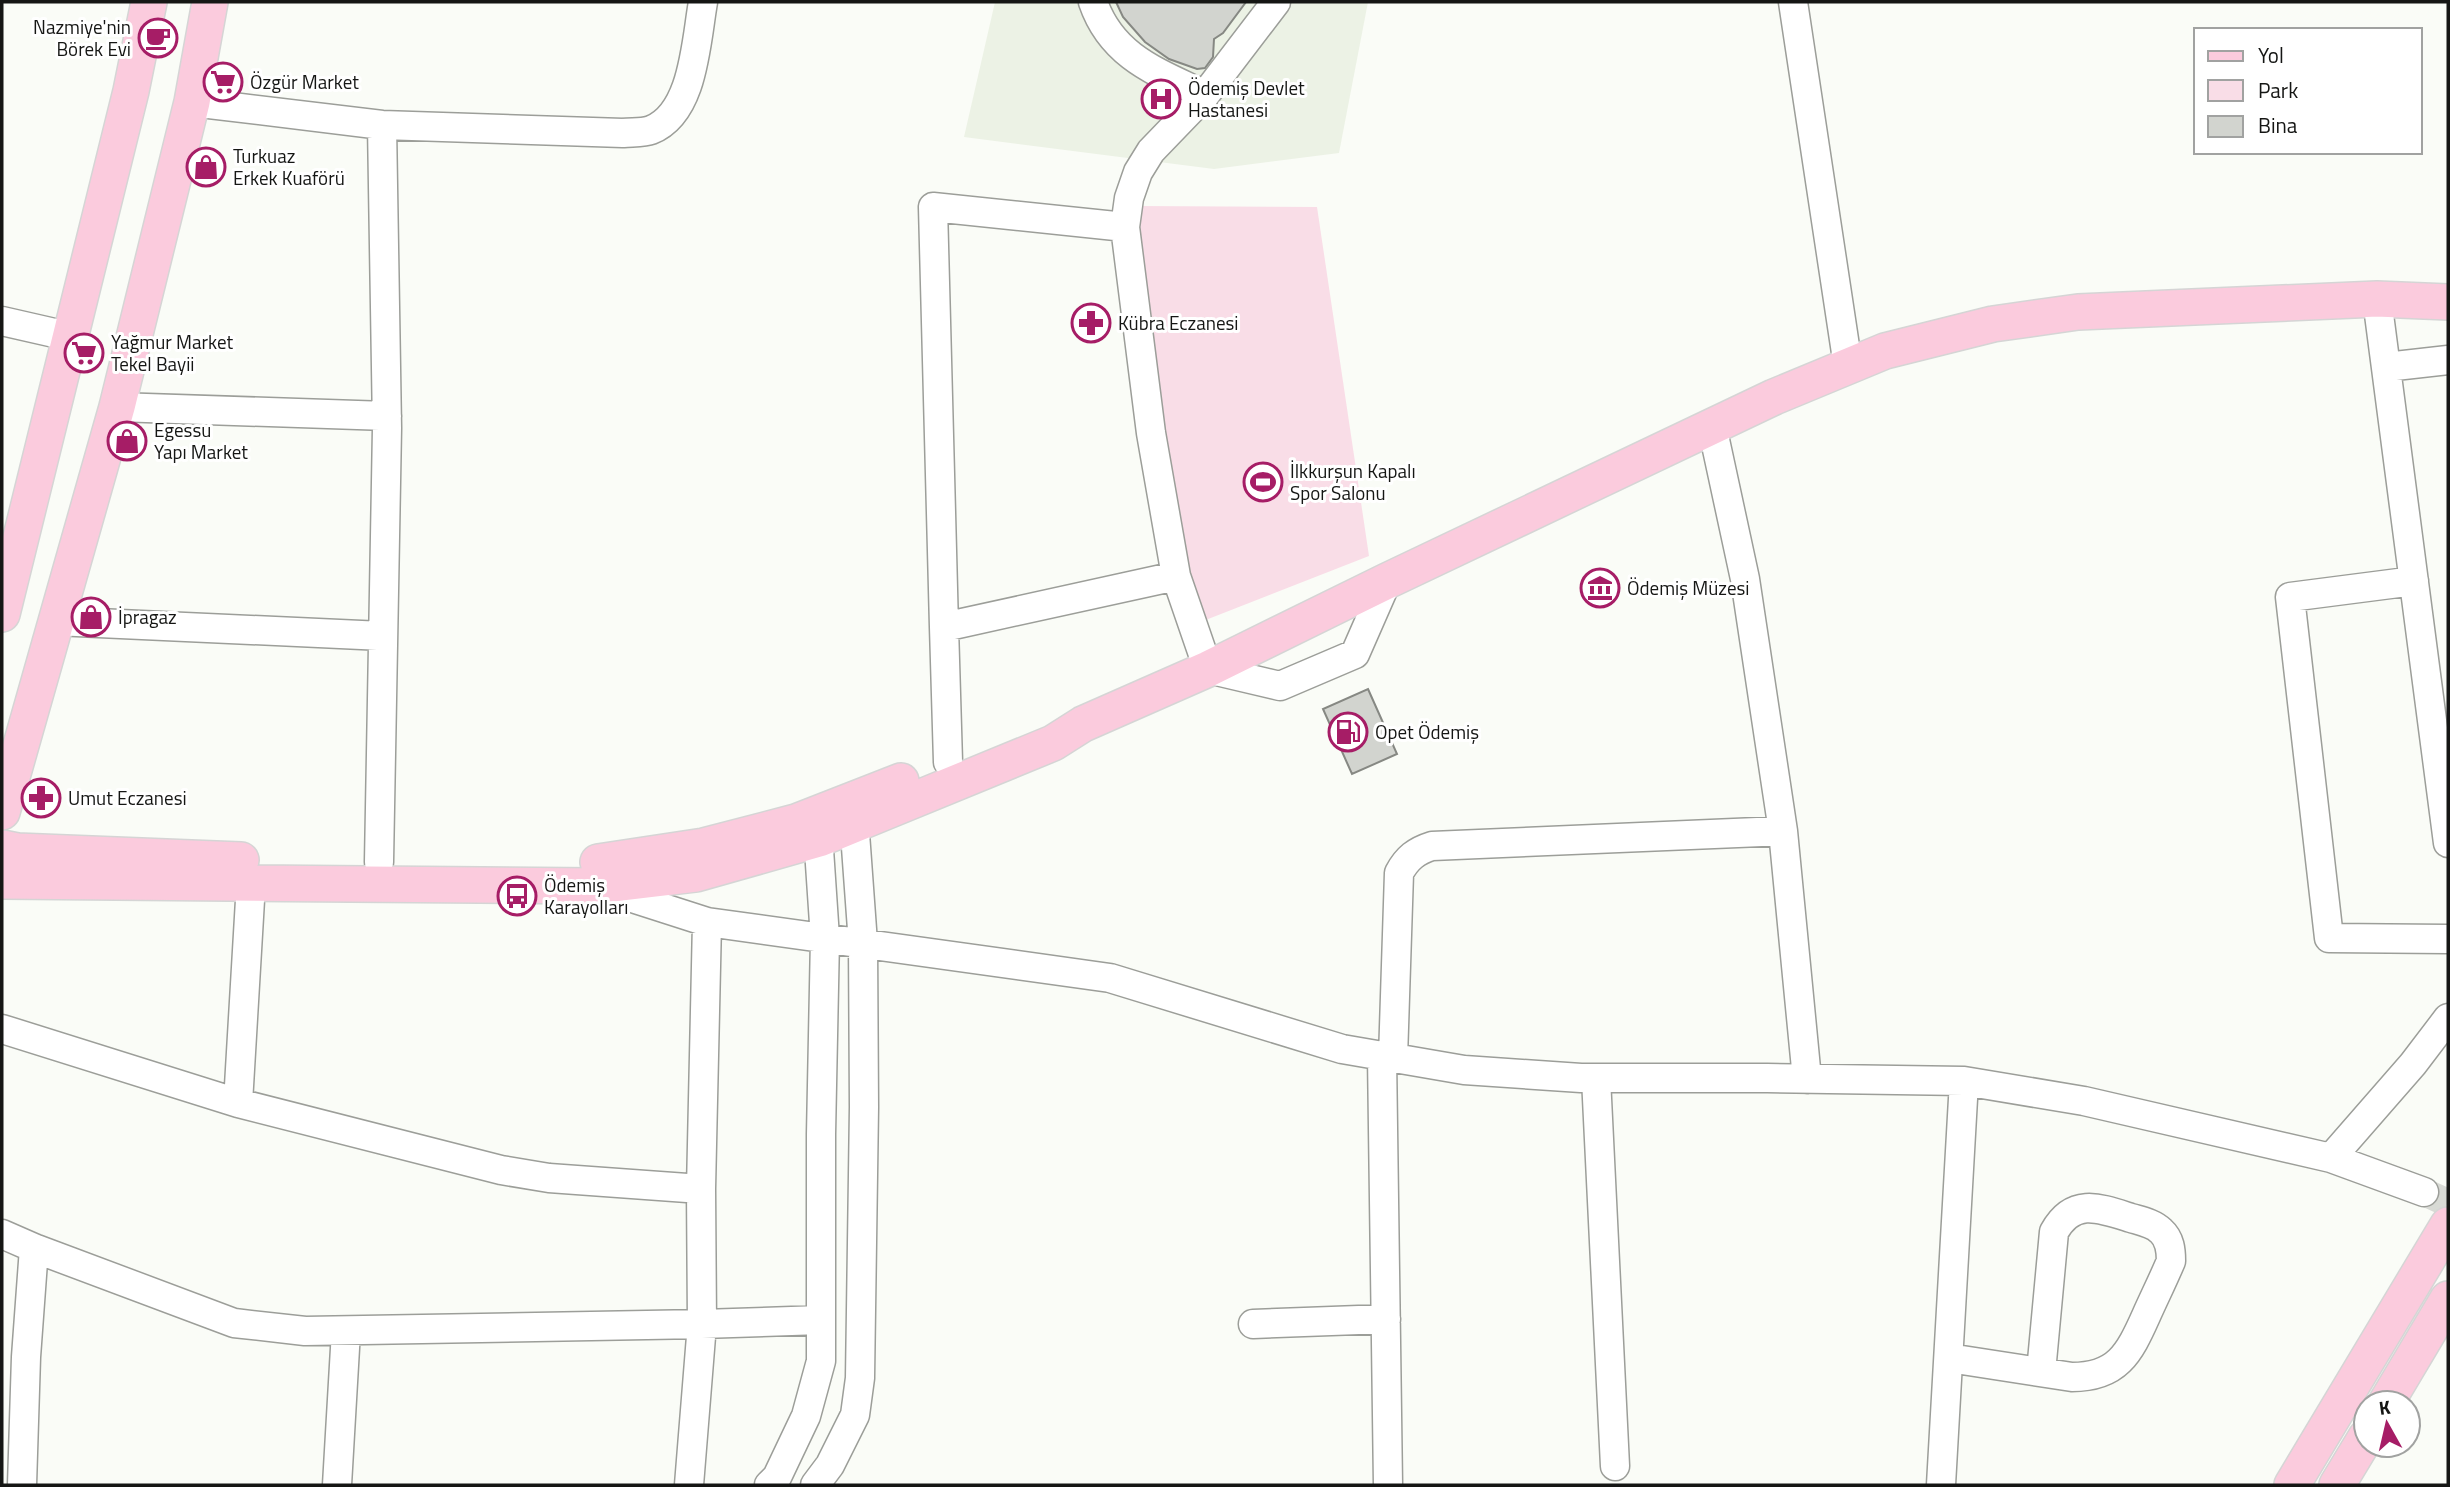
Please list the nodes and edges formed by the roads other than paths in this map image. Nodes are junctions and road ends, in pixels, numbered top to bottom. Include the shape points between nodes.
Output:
1 (149, 2) edge
2 (211, 2) edge
3 (703, 2) edge
4 (1093, 2) edge
5 (1276, 2) edge
6 (1793, 2) edge
7 (1205, 95) junction
8 (192, 102) junction
9 (382, 125) junction
10 (1125, 227) junction
11 (2448, 285) edge
12 (2377, 299) junction
13 (2448, 302) edge
14 (2, 321) edge
15 (72, 337) junction
16 (2448, 360) edge
17 (1848, 366) junction
18 (2386, 367) junction
19 (117, 407) junction
20 (387, 416) junction
21 (1712, 426) junction
22 (1176, 576) junction
23 (1387, 581) junction
24 (2414, 581) junction
25 (2, 614) edge
26 (55, 621) junction
27 (944, 627) junction
28 (383, 636) junction
29 (1208, 669) junction
30 (1083, 724) junction
31 (948, 762) junction
32 (2, 812) edge
33 (853, 812) junction
34 (818, 826) junction
35 (1783, 831) junction
36 (2448, 843) edge
37 (2, 848) edge
38 (379, 862) junction
39 (2, 881) edge
40 (251, 883) junction
41 (595, 886) junction
42 (707, 922) junction
43 (825, 938) junction
44 (2448, 939) edge
45 (863, 943) junction
46 (2448, 1018) edge
47 (2, 1029) edge
48 (1388, 1057) junction
49 (1596, 1078) junction
50 (1807, 1079) junction
51 (1964, 1081) junction
52 (238, 1103) junction
53 (2331, 1158) junction
54 (701, 1189) junction
55 (2424, 1192) tunnel mouth
56 (2448, 1225) edge
57 (2, 1234) edge
58 (34, 1248) junction
59 (2448, 1299) edge
60 (1385, 1319) junction
61 (821, 1320) junction
62 (702, 1324) junction
63 (1253, 1324) dead end
64 (346, 1331) junction
65 (1949, 1358) junction
66 (2041, 1372) junction
67 (2394, 1389) edge
68 (2353, 1459) edge
69 (1615, 1466) dead end
70 (22, 1485) edge
71 (337, 1485) edge
72 (689, 1485) edge
73 (769, 1485) edge
74 (815, 1485) edge
75 (1388, 1485) edge
76 (1941, 1485) edge
77 (2292, 1485) edge
78 (2337, 1485) edge

1 - 15 main road
2 - 8 main road
3 - 9 street via 690,79 674,113 651,131
4 - 7 street via 1112,37 1138,63
5 - 7 street
6 - 17 street
7 - 10 street via 1151,151 1129,198
8 - 9 street
8 - 19 main road
9 - 20 street
10 - 22 street via 1151,433
10 - 27 street via 933,207
11 - 12 main road
12 - 13 main road
12 - 17 main road via 2078,312 1993,324 1885,351
12 - 18 street
14 - 15 street
15 - 25 main road
16 - 18 street
17 - 21 main road
18 - 24 street
19 - 20 street
19 - 26 main road
20 - 28 street
21 - 23 main road
21 - 35 street via 1745,579
22 - 27 street
22 - 29 street
23 - 29 main road
23 - 29 street via 1355,654 1280,686
24 - 36 street
24 - 44 street via 2290,597 2329,938
26 - 28 street
26 - 32 main road
27 - 31 street
28 - 38 street
29 - 30 main road
30 - 31 main road via 1041,727
30 - 33 main road via 1053,743
31 - 33 main road
33 - 34 main road
33 - 45 street
34 - 38 main road via 796,822 704,846 600,862
34 - 41 main road via 696,874
34 - 43 street
35 - 48 street via 1421,850 1399,873
35 - 50 street
37 - 38 main road
39 - 40 main road
40 - 41 main road
40 - 52 street
41 - 42 street
42 - 43 street
42 - 54 street
43 - 45 street
43 - 61 street
45 - 48 street via 1110,978 1342,1049
45 - 74 street via 860,1378 855,1415
46 - 53 street
47 - 52 street
48 - 49 street via 1464,1070
48 - 60 street
49 - 50 street
49 - 69 street
50 - 51 street
51 - 53 street via 2084,1101
51 - 65 street
52 - 54 street via 501,1170
53 - 55 street
54 - 62 street
56 - 77 main road
57 - 58 street
58 - 64 street via 234,1323
58 - 70 street
59 - 67 main road
60 - 63 street
60 - 75 street
61 - 62 street
61 - 73 street via 821,1361 806,1416 778,1476
62 - 64 street
62 - 72 street
64 - 71 street
65 - 66 street
65 - 76 street
66 - 66 street via 2092,1375 2113,1367 2131,1349 2171,1261 2162,1231 2100,1208 2078,1209 2062,1219 2054,1232
68 - 78 main road

